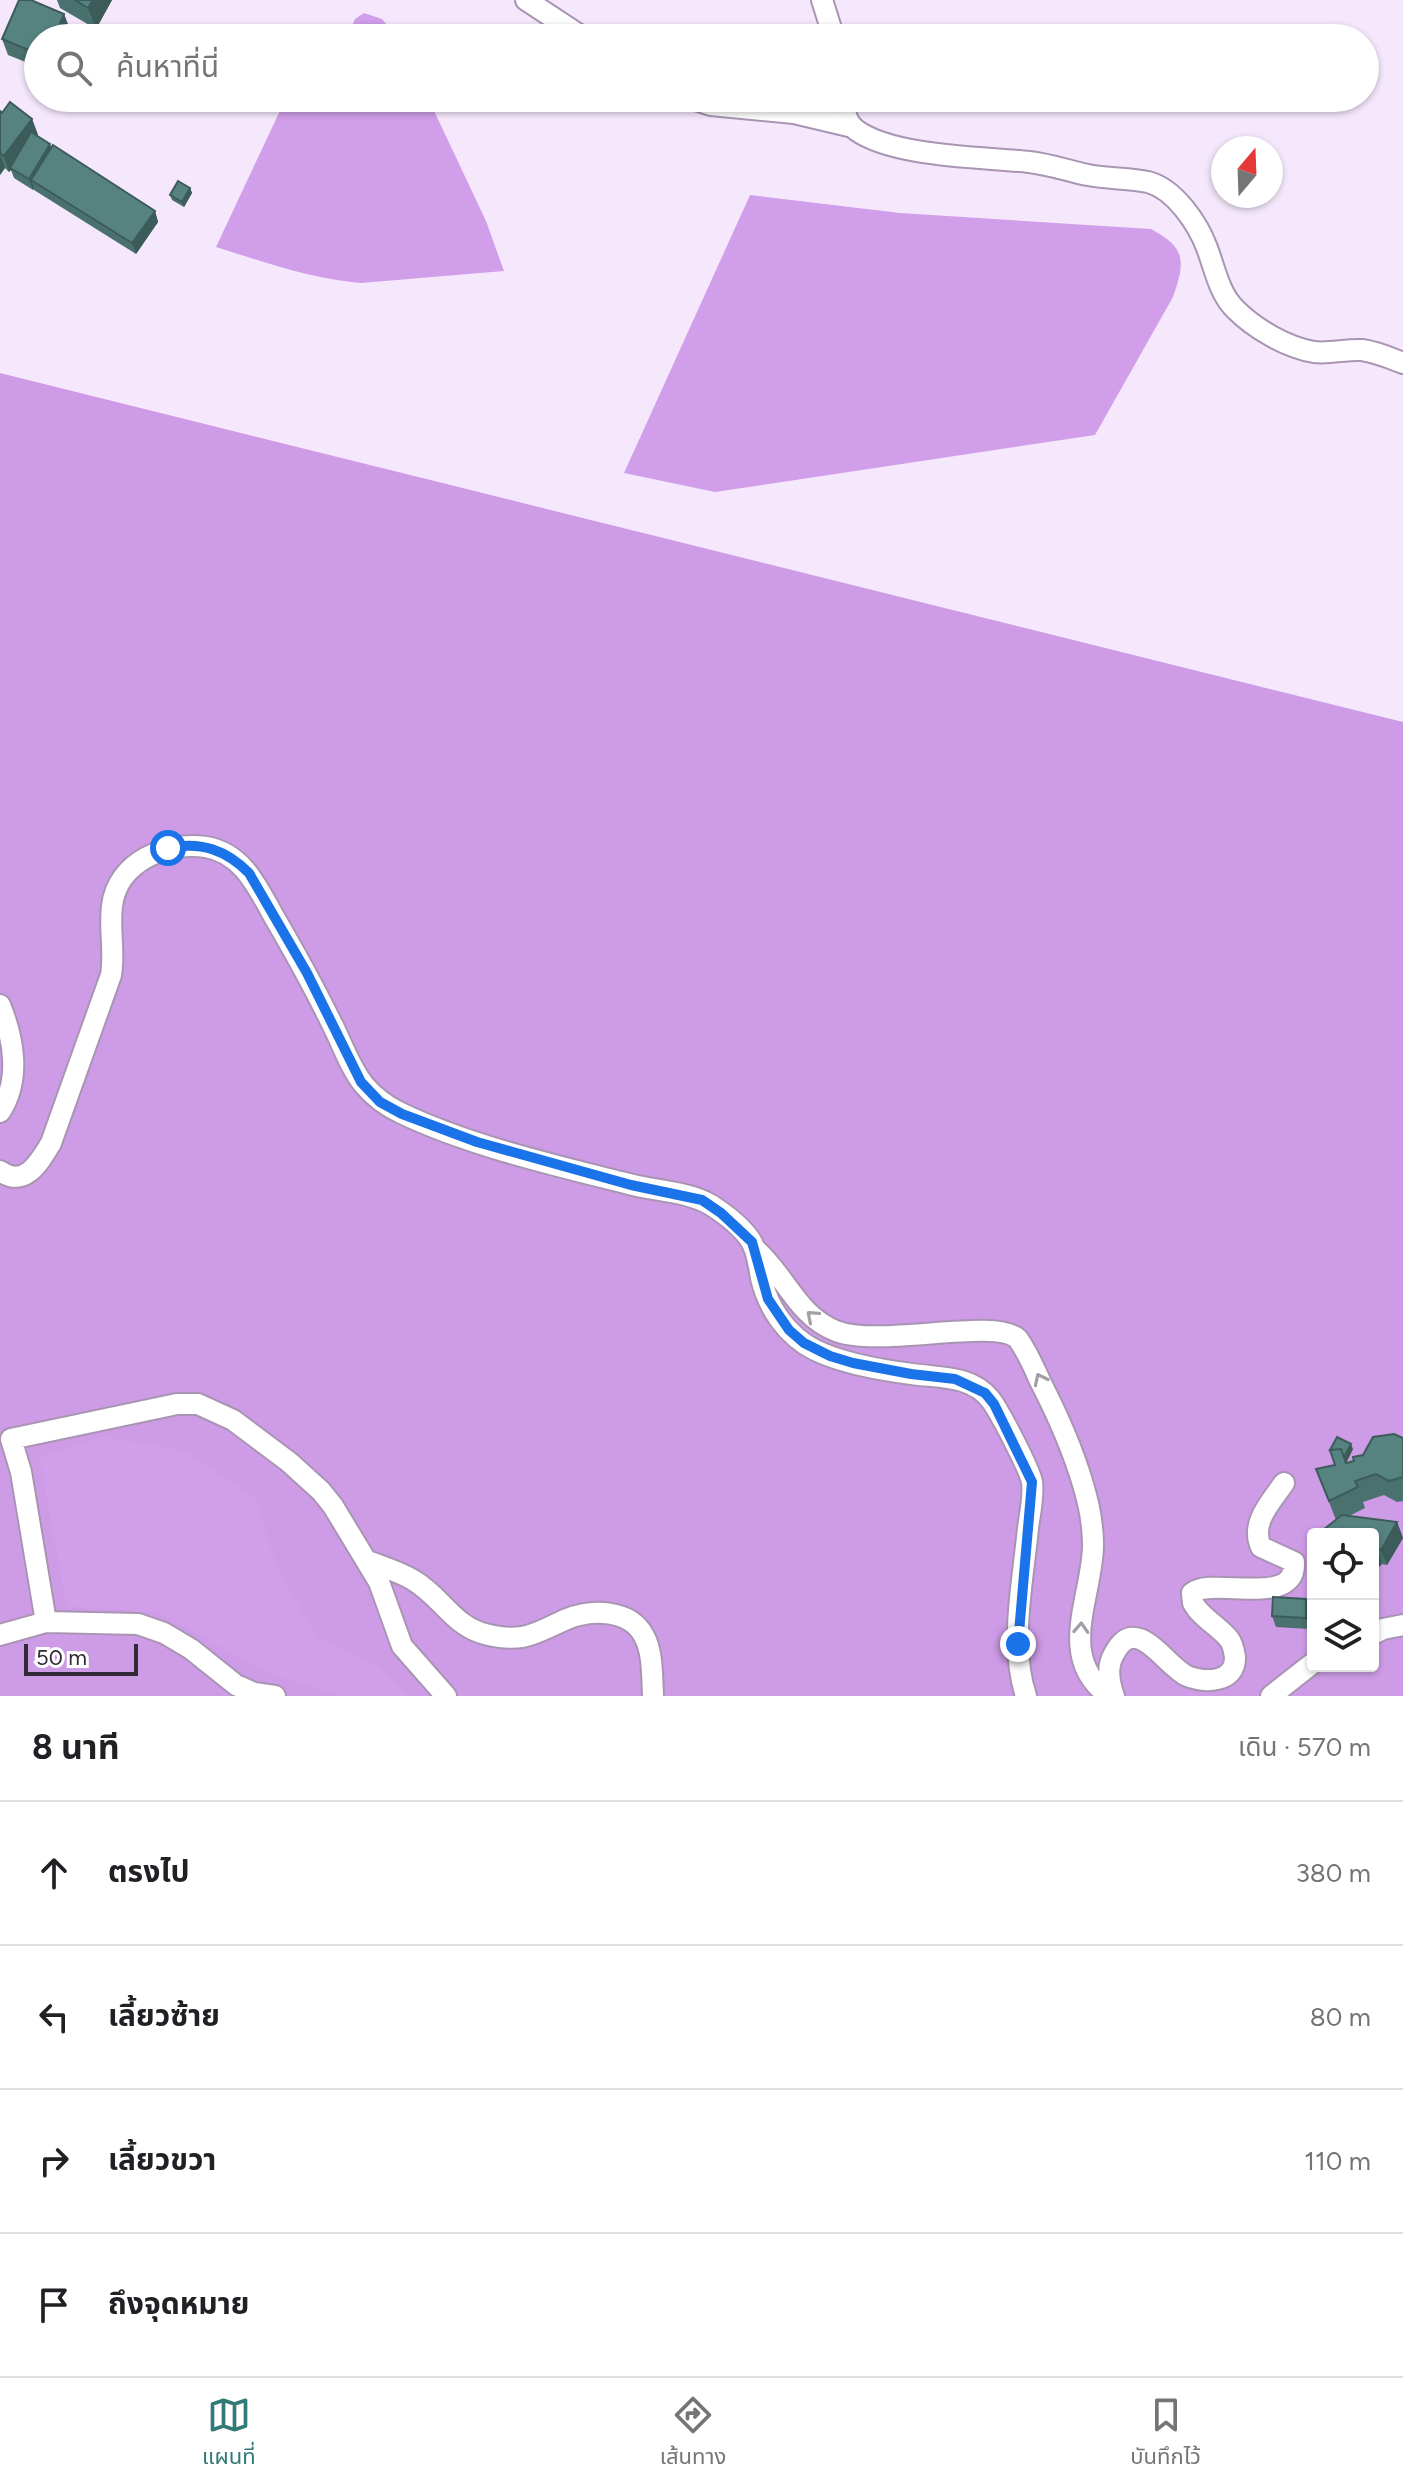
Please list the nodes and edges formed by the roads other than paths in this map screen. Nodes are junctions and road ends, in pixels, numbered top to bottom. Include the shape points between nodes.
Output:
1 (526, 0) edge
2 (822, 0) edge
3 (563, 24) edge
4 (830, 24) edge
5 (784, 112) edge
6 (845, 112) edge
7 (853, 127) junction
8 (1403, 363) edge
9 (0, 1005) edge
10 (0, 1112) edge
11 (0, 1171) edge
12 (754, 1248) junction
13 (5, 1440) edge
14 (1284, 1483) dead end
15 (368, 1561) junction
16 (46, 1622) junction
17 (1403, 1625) edge
18 (1379, 1632) edge
19 (0, 1635) edge
20 (1307, 1668) edge
21 (275, 1696) edge
22 (446, 1696) edge
23 (653, 1696) edge
24 (1026, 1696) edge
25 (1111, 1696) edge
26 (1271, 1696) edge

1 - 3 street
2 - 4 street
5 - 7 street
6 - 7 street
7 - 8 street via 870,138 918,151 1028,162 1155,184 1194,224 1227,299 1247,319 1304,349 1361,350
9 - 10 street via 13,1052 10,1089
11 - 12 street via 21,1177 51,1143 111,975 111,909 117,885 151,855 196,846 217,849 249,873 361,1082 380,1102 477,1142 702,1200 740,1229
12 - 24 street via 768,1299 804,1343 853,1363 961,1380 994,1404 1032,1487 1018,1644
25 -> 12 street via 1094,1683 1080,1650 1093,1545 1089,1505 1059,1418 1018,1339 996,1330 896,1337 837,1332 810,1315
13 - 15 street via 165,1405 198,1404 241,1425 321,1491
13 - 16 street via 26,1495
14 - 25 street via 1257,1534 1261,1547 1294,1562 1289,1580 1261,1590 1201,1588 1192,1593 1197,1609 1231,1642 1232,1671 1215,1680 1188,1676 1151,1643 1132,1638 1119,1646 1110,1662
15 - 22 street via 402,1646
15 - 23 street via 413,1580 462,1625 485,1634 529,1636 594,1613 626,1618 645,1637
16 - 19 street
16 - 21 street via 149,1627 191,1649 236,1685
17 - 18 street
20 - 26 street

